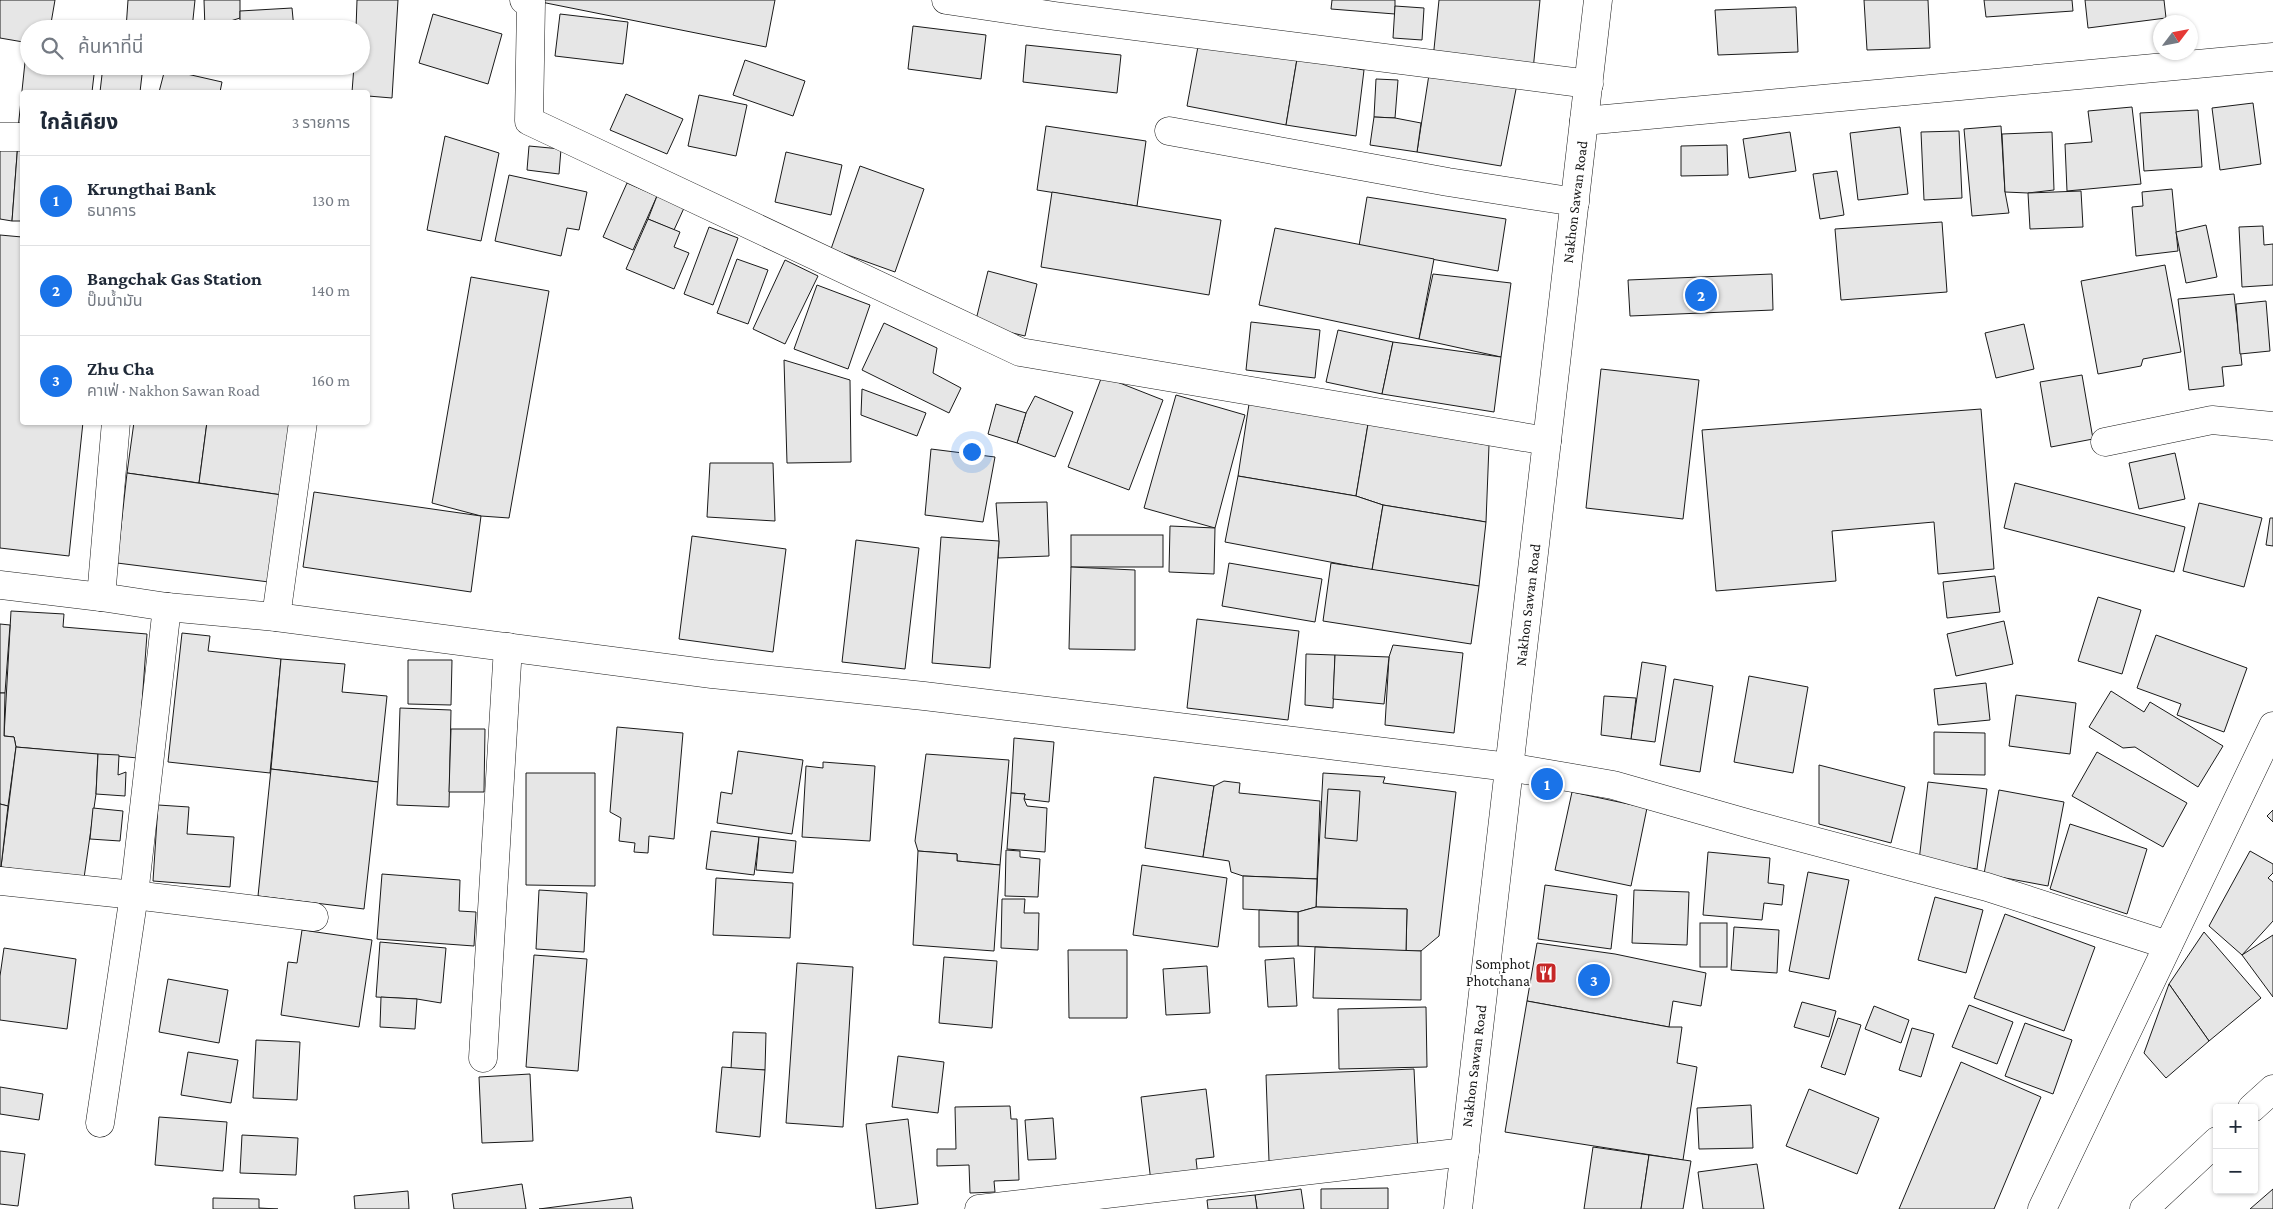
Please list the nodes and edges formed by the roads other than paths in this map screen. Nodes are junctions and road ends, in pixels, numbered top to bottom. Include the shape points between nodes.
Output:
1 (524, 0) edge
2 (946, 0) edge
3 (1598, 0) edge
4 (2273, 57) edge
5 (1589, 84) junction
6 (1584, 121) junction
7 (1169, 131) dead end
8 (0, 137) edge
9 (20, 137) edge
10 (1575, 202) junction
11 (116, 425) edge
12 (303, 425) edge
13 (2273, 426) edge
14 (1547, 441) junction
15 (2105, 442) dead end
16 (0, 585) edge
17 (101, 596) junction
18 (166, 607) junction
19 (276, 617) junction
20 (508, 647) junction
21 (2273, 726) edge
22 (1509, 767) junction
23 (0, 881) edge
24 (134, 895) junction
25 (314, 917) dead end
26 (2168, 945) junction
27 (483, 1058) dead end
28 (2273, 1088) edge
29 (2256, 1104) edge
30 (100, 1124) dead end
31 (2213, 1145) edge
32 (1465, 1152) junction
33 (979, 1209) edge
34 (1458, 1209) edge
35 (2042, 1209) edge
36 (2144, 1209) edge

1 - 14 street via 531,2 529,120 1020,352
2 - 5 street
3 - 5 street, Nakhon Sawan Road
4 - 6 street
5 - 6 street, Nakhon Sawan Road
6 - 10 street, Nakhon Sawan Road
7 - 10 street
8 - 9 street
10 - 14 street, Nakhon Sawan Road
11 - 17 street
12 - 19 street
13 - 15 street via 2212,420
14 - 22 street, Nakhon Sawan Road
16 - 17 street
17 - 18 street
18 - 19 street
18 - 24 street
19 - 20 street
20 - 22 street via 712,674 924,696
20 - 27 street
21 - 26 street
22 - 26 street via 1613,785 1987,886
22 - 32 street, Nakhon Sawan Road
23 - 24 street
24 - 25 street
24 - 30 street
26 - 35 street
28 - 29 street
31 - 36 street
32 - 33 street
32 - 34 street, Nakhon Sawan Road

